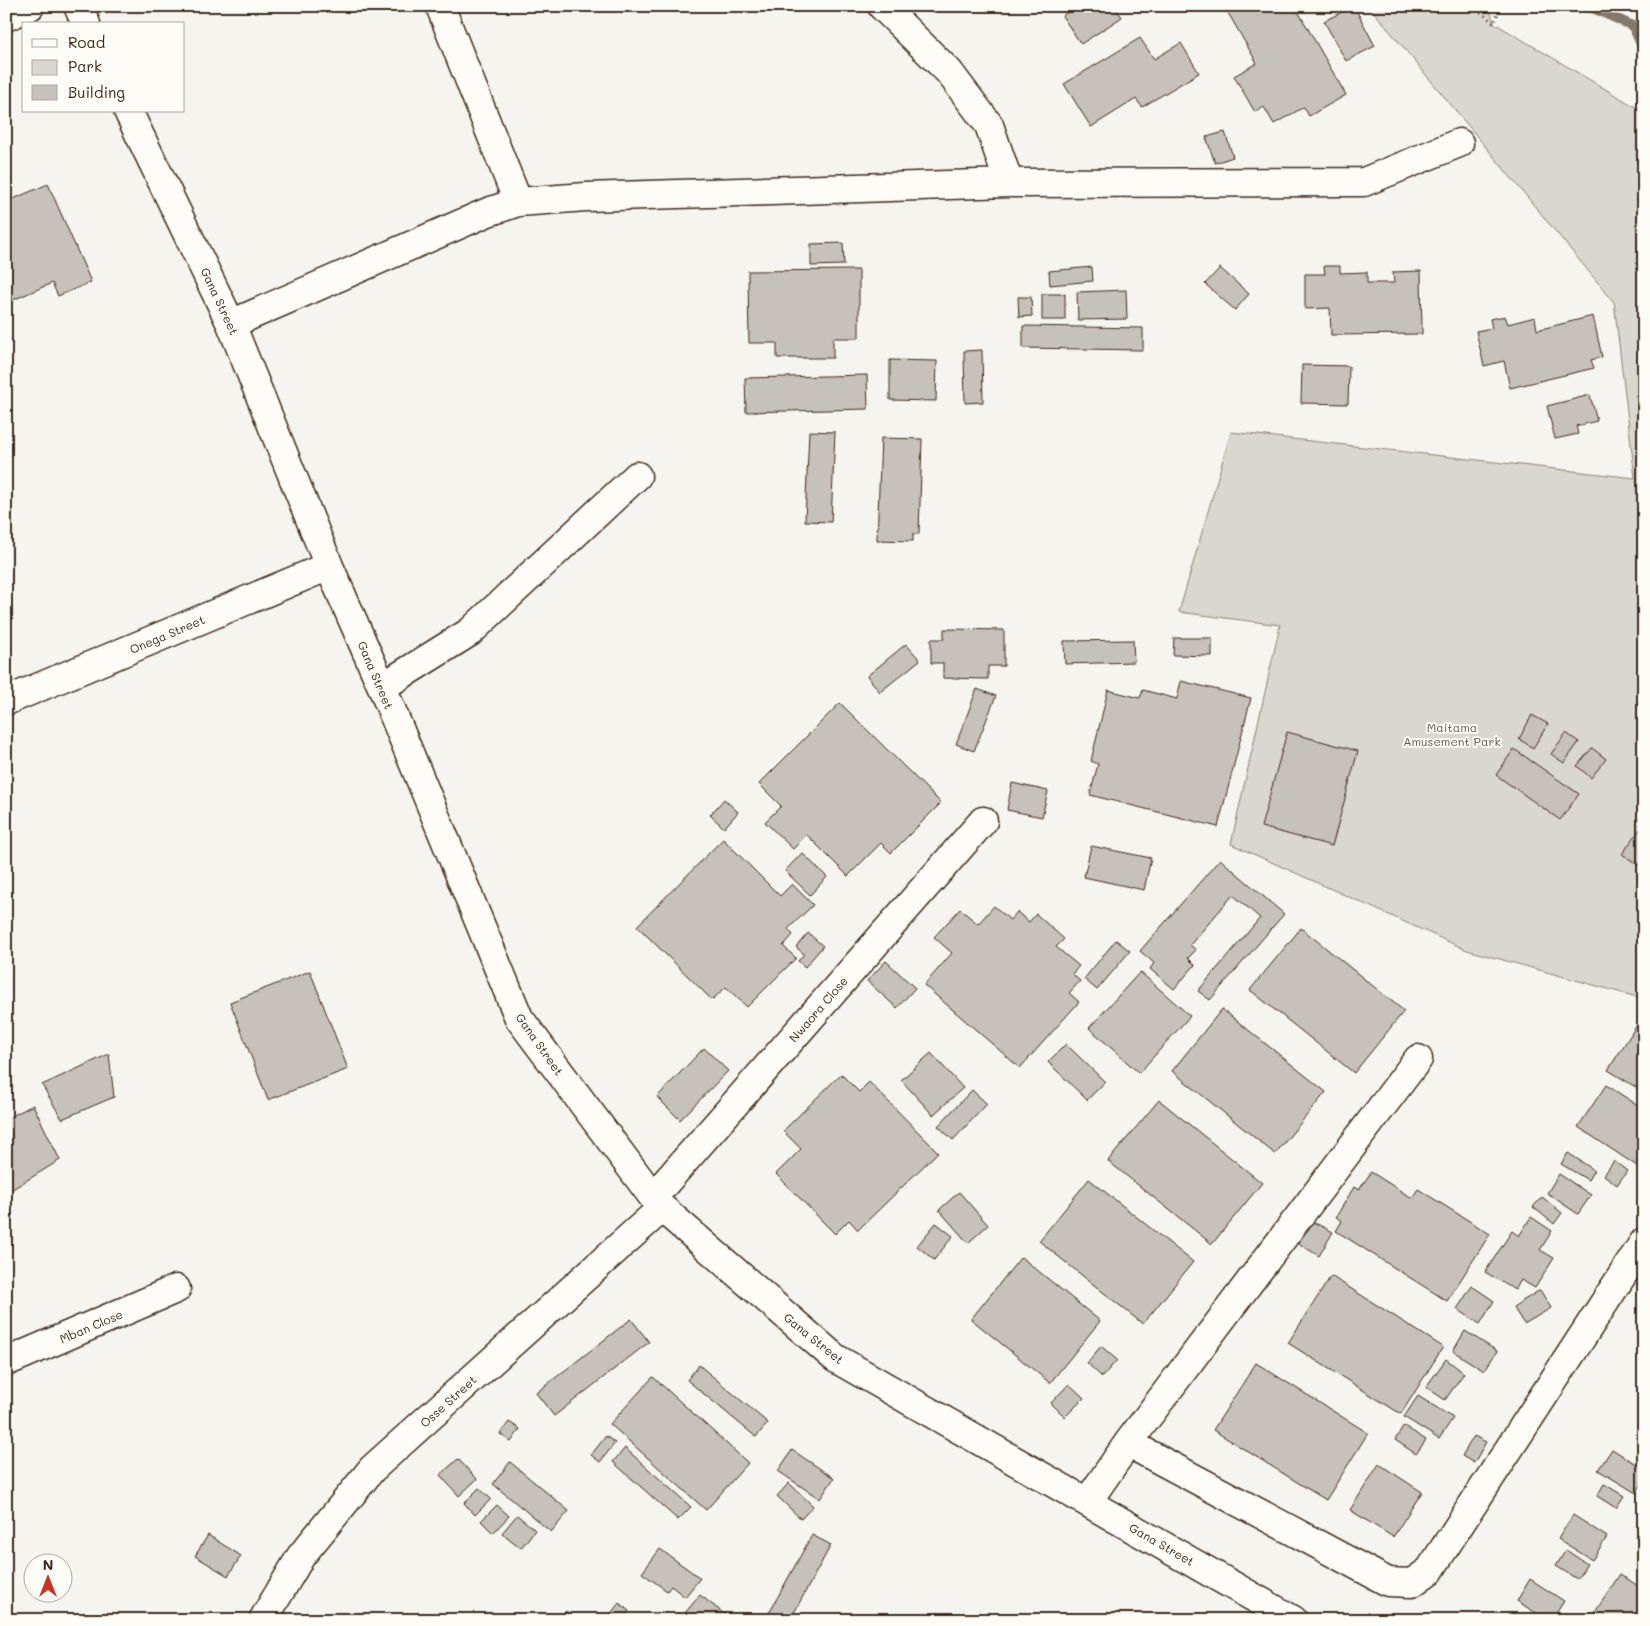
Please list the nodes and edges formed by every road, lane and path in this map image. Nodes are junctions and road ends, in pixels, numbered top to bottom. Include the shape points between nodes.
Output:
1 (30, 6) edge
2 (78, 6) edge
3 (440, 6) edge
4 (882, 6) edge
5 (1473, 6) edge
6 (1502, 6) edge
7 (6, 17) edge
8 (85, 22) edge
9 (128, 112) edge
10 (1460, 143) dead end
11 (1009, 183) junction
12 (518, 202) junction
13 (231, 324) junction
14 (637, 476) dead end
15 (329, 566) junction
16 (382, 687) junction
17 (6, 701) edge
18 (983, 821) dead end
19 (1418, 1059) dead end
20 (658, 1202) junction
21 (1644, 1242) edge
22 (176, 1289) dead end
23 (6, 1362) edge
24 (1128, 1442) junction
25 (1088, 1501) junction
26 (262, 1620) edge
27 (1293, 1620) edge

1 - 7 street
2 - 8 street
3 - 12 street
4 - 11 street via 949,72 989,125
5 - 6 path via 1494,23
9 - 13 street, Gana Street
10 - 11 street via 1364,182
11 - 12 street
12 - 13 street via 488,212
13 - 15 street, Gana Street
14 - 16 street via 470,632
15 - 16 street, Gana Street
15 - 17 street, Onega Street
16 - 20 street, Gana Street via 519,1018
18 - 20 street, Nwaora Close
19 - 24 street
20 - 25 street, Gana Street via 835,1358
20 - 26 street, Osse Street via 372,1469 301,1556
21 - 24 street via 1430,1570 1412,1583 1388,1582
22 - 23 street, Mban Close
24 - 25 street
25 - 27 street, Gana Street

